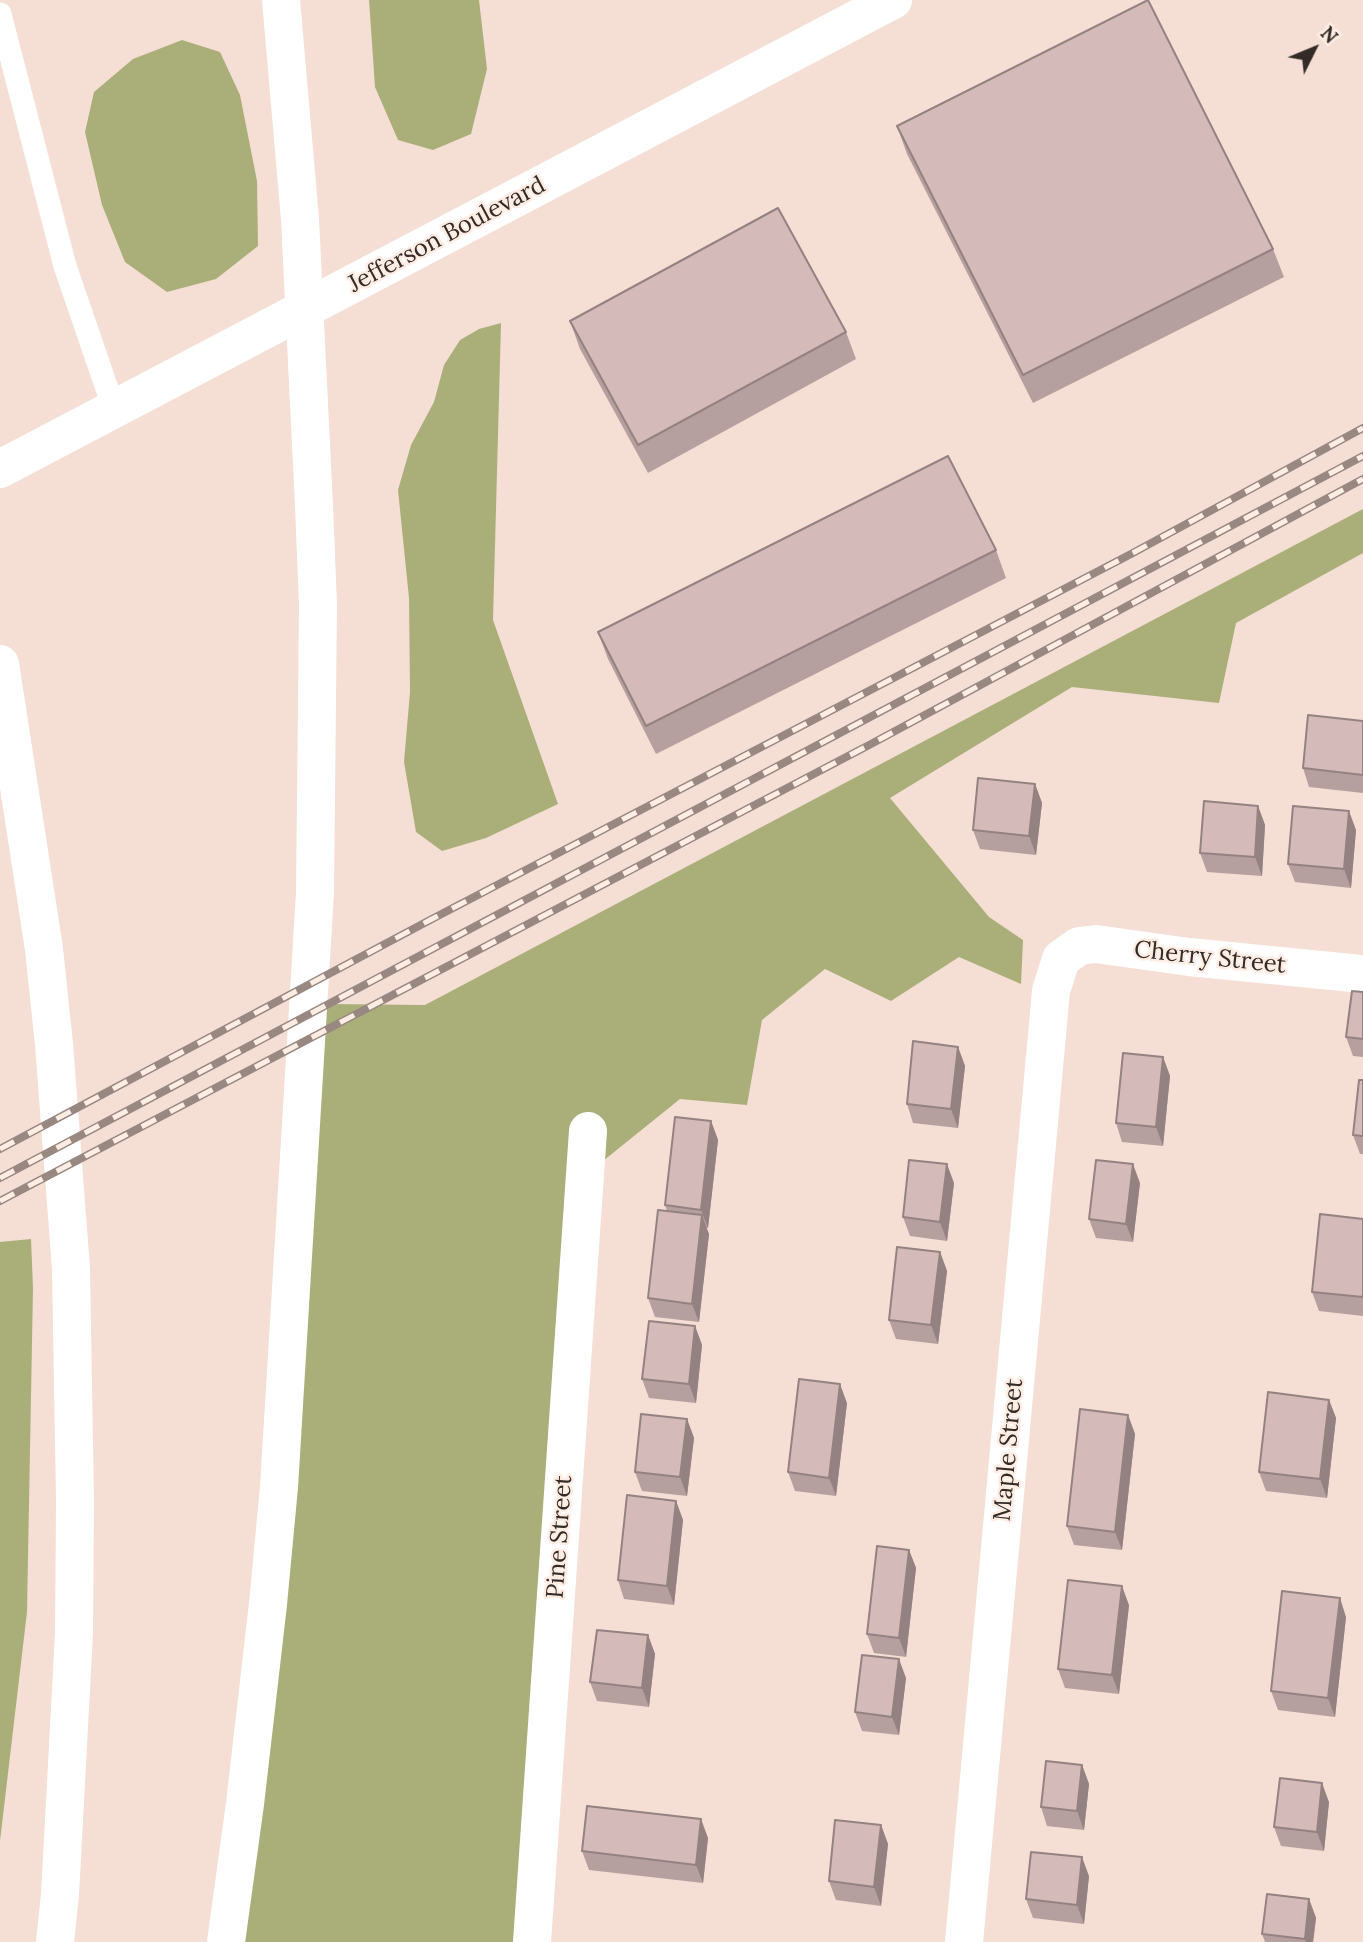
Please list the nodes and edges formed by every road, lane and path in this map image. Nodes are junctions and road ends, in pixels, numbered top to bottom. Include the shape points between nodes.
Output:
1 (281, 0) edge
2 (893, 0) edge
3 (0, 14) edge
4 (114, 409) junction
5 (0, 469) edge
6 (0, 664) edge
7 (1061, 958) joint
8 (1363, 974) edge
9 (588, 1131) dead end
10 (226, 1933) edge
11 (55, 1942) edge
12 (532, 1942) edge
13 (964, 1942) edge

1 - 10 main road via 300,219 318,605 315,893 278,1500 247,1790
2 - 4 main road, Jefferson Boulevard
3 - 4 lane via 65,267
4 - 5 main road, Jefferson Boulevard
6 - 11 main road via 44,949 71,1269 74,1633
7 - 8 main road, Cherry Street via 1079,946 1096,944
7 - 13 main road, Maple Street via 1051,991
9 - 12 main road, Pine Street

